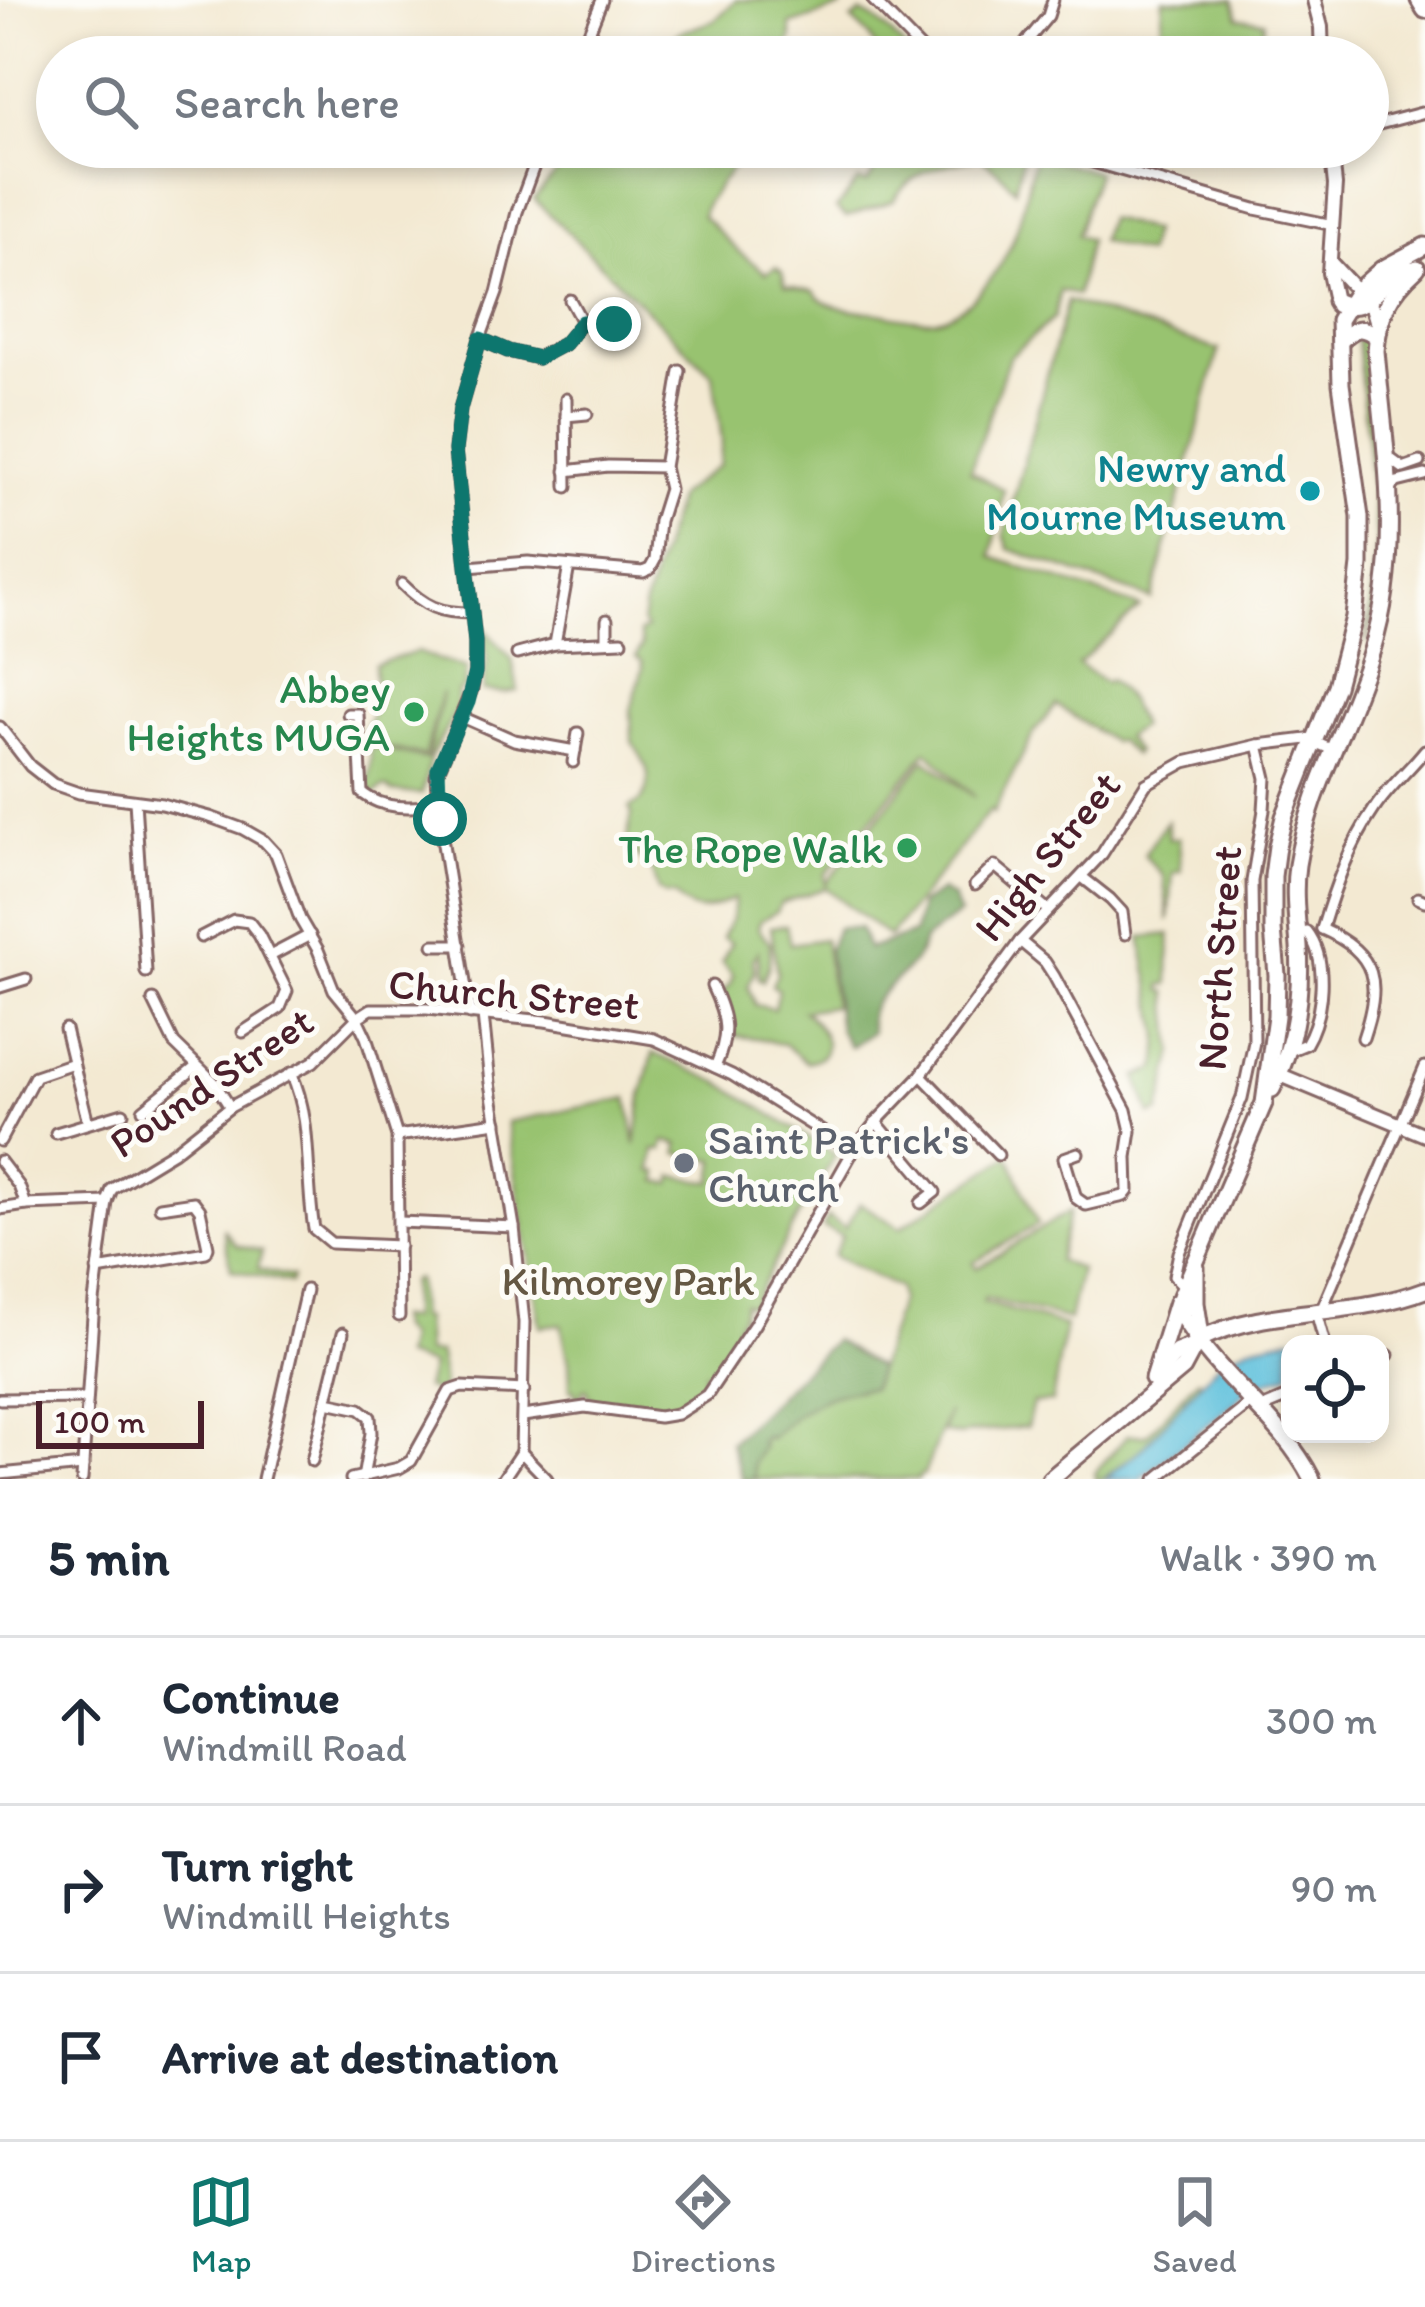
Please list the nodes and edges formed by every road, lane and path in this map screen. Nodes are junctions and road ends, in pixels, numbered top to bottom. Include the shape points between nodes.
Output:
1 (602, 0) edge
2 (873, 0) edge
3 (1053, 0) edge
4 (1314, 0) edge
5 (1419, 0) edge
6 (1425, 10) edge
7 (587, 36) edge
8 (908, 36) edge
9 (1031, 36) edge
10 (1321, 36) edge
11 (1425, 112) edge
12 (1389, 121) edge
13 (532, 168) edge
14 (1114, 168) edge
15 (1333, 168) edge
16 (1333, 225) junction
17 (1425, 246) edge
18 (1330, 263) junction
19 (1421, 266) edge
20 (1362, 295) junction
21 (570, 300) dead end
22 (1340, 309) junction
23 (582, 322) junction
24 (614, 324) dead end
25 (1377, 332) junction
26 (480, 339) junction
27 (1340, 341) junction
28 (680, 371) dead end
29 (566, 399) dead end
30 (587, 414) dead end
31 (566, 416) junction
32 (1387, 457) junction
33 (1422, 457) edge
34 (664, 467) junction
35 (566, 471) junction
36 (1423, 475) edge
37 (567, 487) dead end
38 (1390, 488) junction
39 (569, 566) junction
40 (468, 567) junction
41 (402, 584) dead end
42 (472, 614) junction
43 (607, 620) dead end
44 (607, 641) junction
45 (622, 641) dead end
46 (555, 644) junction
47 (517, 653) dead end
48 (348, 714) dead end
49 (462, 717) junction
50 (0, 727) edge
51 (578, 733) dead end
52 (1314, 740) junction
53 (1258, 745) junction
54 (1333, 750) junction
55 (1425, 751) edge
56 (135, 801) junction
57 (438, 805) junction
58 (1082, 878) junction
59 (975, 885) dead end
60 (1048, 910) junction
61 (1322, 929) junction
62 (1273, 930) junction
63 (1302, 932) junction
64 (1125, 934) dead end
65 (310, 935) junction
66 (201, 938) dead end
67 (1020, 941) junction
68 (434, 945) dead end
69 (460, 945) junction
70 (270, 956) junction
71 (146, 972) dead end
72 (26, 979) dead end
73 (712, 986) dead end
74 (0, 987) edge
75 (153, 1000) dead end
76 (470, 1014) junction
77 (483, 1015) junction
78 (357, 1018) junction
79 (65, 1029) dead end
80 (243, 1032) dead end
81 (1363, 1038) dead end
82 (73, 1063) junction
83 (197, 1066) junction
84 (716, 1066) junction
85 (1425, 1067) edge
86 (1274, 1072) junction
87 (291, 1073) junction
88 (921, 1075) junction
89 (230, 1107) junction
90 (143, 1110) dead end
91 (123, 1113) dead end
92 (496, 1122) junction
93 (876, 1122) junction
94 (88, 1123) junction
95 (1400, 1124) junction
96 (56, 1133) dead end
97 (1425, 1135) edge
98 (397, 1136) junction
99 (0, 1142) edge
100 (853, 1151) junction
101 (1078, 1153) dead end
102 (998, 1155) dead end
103 (0, 1162) edge
104 (107, 1202) junction
105 (921, 1203) dead end
106 (26, 1205) junction
107 (160, 1207) dead end
108 (0, 1209) edge
109 (400, 1222) junction
110 (514, 1227) junction
111 (399, 1246) junction
112 (97, 1270) junction
113 (305, 1290) dead end
114 (1425, 1290) edge
115 (1187, 1291) junction
116 (1318, 1315) junction
117 (399, 1316) dead end
118 (343, 1333) dead end
119 (1323, 1335) edge
120 (1196, 1343) junction
121 (1153, 1379) junction
122 (524, 1390) junction
123 (1281, 1397) edge
124 (87, 1398) junction
125 (0, 1399) edge
126 (327, 1402) junction
127 (1252, 1402) junction
128 (1137, 1404) junction
129 (523, 1416) junction
130 (520, 1452) junction
131 (312, 1461) dead end
132 (83, 1466) junction
133 (0, 1474) edge
134 (263, 1478) edge
135 (363, 1478) edge
136 (1159, 1478) edge
137 (82, 1479) edge
138 (277, 1479) edge
139 (351, 1479) edge
140 (503, 1479) edge
141 (547, 1479) edge
142 (1050, 1479) edge
143 (1312, 1479) edge

1 - 7 street
2 - 8 street
3 - 9 street
4 - 10 street
5 - 6 main road
11 - 12 street
13 - 26 street
14 - 16 street
15 - 16 street
16 - 18 street
17 - 20 main road via 1382,269
18 - 20 street
18 - 22 street
19 - 20 main road via 1392,277 1375,296
19 - 25 main road via 1386,303
20 - 22 main road
20 - 25 street via 1376,313
21 - 23 street
22 - 27 main road
23 - 24 street
23 - 26 street via 538,358
25 - 27 main road via 1355,328
25 - 32 main road
26 - 40 street via 455,450
27 - 52 main road via 1360,565 1348,644
28 - 34 street
29 - 31 street
30 - 31 street
31 - 35 street
32 - 33 street via 1403,468
32 - 38 main road
33 - 36 street
34 - 35 street
34 - 39 street via 669,489 650,569
35 - 37 street
36 - 38 street
38 - 54 main road via 1381,618
39 - 40 street
39 - 46 street
40 - 42 street
41 - 42 street via 419,602
42 - 49 street via 475,672
43 - 44 street
44 - 45 street
44 - 46 street
46 - 47 street
48 - 57 street via 358,714 362,793 392,806
49 - 51 street via 574,757
49 - 57 street via 438,769
50 - 56 street via 52,784
52 - 53 street, High Street
52 - 54 street
52 - 62 main road via 1284,817
53 - 58 street, High Street via 1186,762 1146,784
53 - 115 street, North Street via 1266,778 1252,880 1254,1042 1242,1098 1174,1276
54 - 63 main road via 1297,867
55 - 61 street via 1351,848
56 - 65 street via 210,817 264,841
56 - 71 street
57 - 69 street
58 - 60 street, High Street
58 - 64 street via 1122,912
59 - 60 street via 995,866
60 - 67 street, High Street
61 - 63 street
61 - 81 street via 1352,946 1372,976
62 - 63 street
62 - 86 main road
63 - 86 main road via 1289,1052
65 - 70 street
65 - 78 street via 334,990
66 - 70 street via 242,919
67 - 88 street, High Street
67 - 101 street via 1054,976 1126,1110 1124,1196 1086,1205 1076,1198 1064,1158
68 - 69 street
69 - 76 street
70 - 80 street via 285,1001
72 - 74 street
73 - 84 street via 726,1033
75 - 83 street via 174,1043
76 - 77 street, Church Street
76 - 78 street, Church Street via 386,1008
77 - 84 street, Church Street via 634,1034
77 - 92 street
78 - 87 street, Pound Street
78 - 98 street
79 - 82 street
82 - 94 street
82 - 99 street via 34,1076
83 - 89 street
83 - 90 street
84 - 100 street, Church Street
85 - 95 street
86 - 95 street
86 - 115 main road
87 - 89 street, Pound Street
87 - 111 street via 305,1114 314,1229 331,1243
88 - 93 street, High Street
88 - 102 street
89 - 104 street, Pound Street via 112,1189
91 - 94 street
92 - 98 street
92 - 110 street
93 - 100 street, High Street
93 - 105 street via 935,1192
94 - 96 street
95 - 97 street
95 - 116 street
98 - 109 street
100 - 129 street, High Street via 748,1336 700,1400 659,1417 585,1407
103 - 106 street
104 - 106 street
104 - 112 street
106 - 108 street
107 - 112 street via 194,1202 206,1252
109 - 110 street
109 - 111 street
110 - 122 street
111 - 117 street
112 - 124 street
113 - 134 street
114 - 116 main road
115 - 120 main road via 1200,1329
115 - 121 main road via 1175,1304
116 - 119 street
116 - 120 main road via 1222,1328
118 - 126 street
120 - 121 main road
120 - 127 main road
120 - 128 main road via 1184,1368
121 - 128 main road
122 - 129 street
122 - 135 street via 450,1391 411,1461
123 - 127 street
124 - 125 street
124 - 132 street
126 - 131 street
126 - 135 street via 370,1417
127 - 136 street
127 - 143 main road
128 - 142 main road
129 - 130 street
130 - 140 street
130 - 141 street
132 - 133 street
132 - 137 street
134 - 138 street
135 - 139 street

